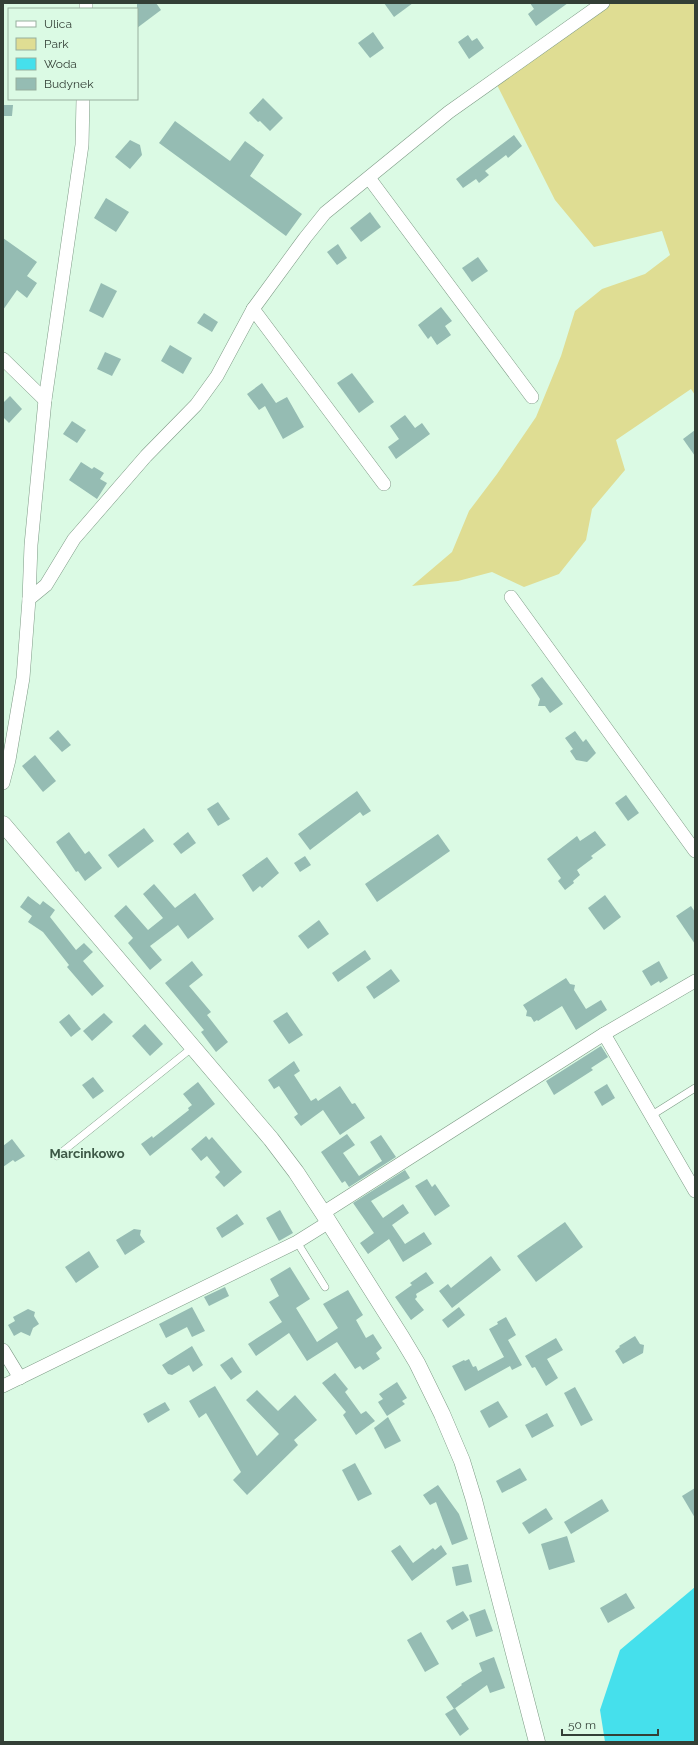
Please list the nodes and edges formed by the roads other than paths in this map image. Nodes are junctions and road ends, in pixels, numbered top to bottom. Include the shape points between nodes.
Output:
1 (597, 5) edge
2 (83, 100) edge
3 (369, 178) junction
4 (252, 309) junction
5 (3, 359) edge
6 (532, 396) dead end
7 (45, 400) junction
8 (384, 484) dead end
9 (511, 597) dead end
10 (30, 598) junction
11 (3, 783) edge
12 (3, 824) edge
13 (695, 851) edge
14 (695, 981) edge
15 (604, 1034) junction
16 (193, 1046) junction
17 (695, 1088) edge
18 (652, 1115) junction
19 (58, 1156) dead end
20 (691, 1176) edge
21 (695, 1191) edge
22 (326, 1218) junction
23 (297, 1242) junction
24 (325, 1287) dead end
25 (3, 1350) edge
26 (20, 1378) junction
27 (3, 1386) edge
28 (537, 1742) edge

1 - 3 street via 449,112
2 - 7 street via 82,145
3 - 4 street via 325,213
3 - 6 street
4 - 8 street
4 - 10 street via 217,376 196,406 146,456 74,538 46,584
5 - 7 street
7 - 10 street via 31,545
9 - 13 street
10 - 11 street via 23,678
12 - 16 street
14 - 15 street
15 - 18 street
15 - 22 street
16 - 19 lane
16 - 22 street via 271,1139
17 - 18 lane
18 - 20 street
20 - 21 street
22 - 23 street
22 - 28 street via 417,1363 462,1461
23 - 24 lane
23 - 26 street
25 - 26 street
26 - 27 street

